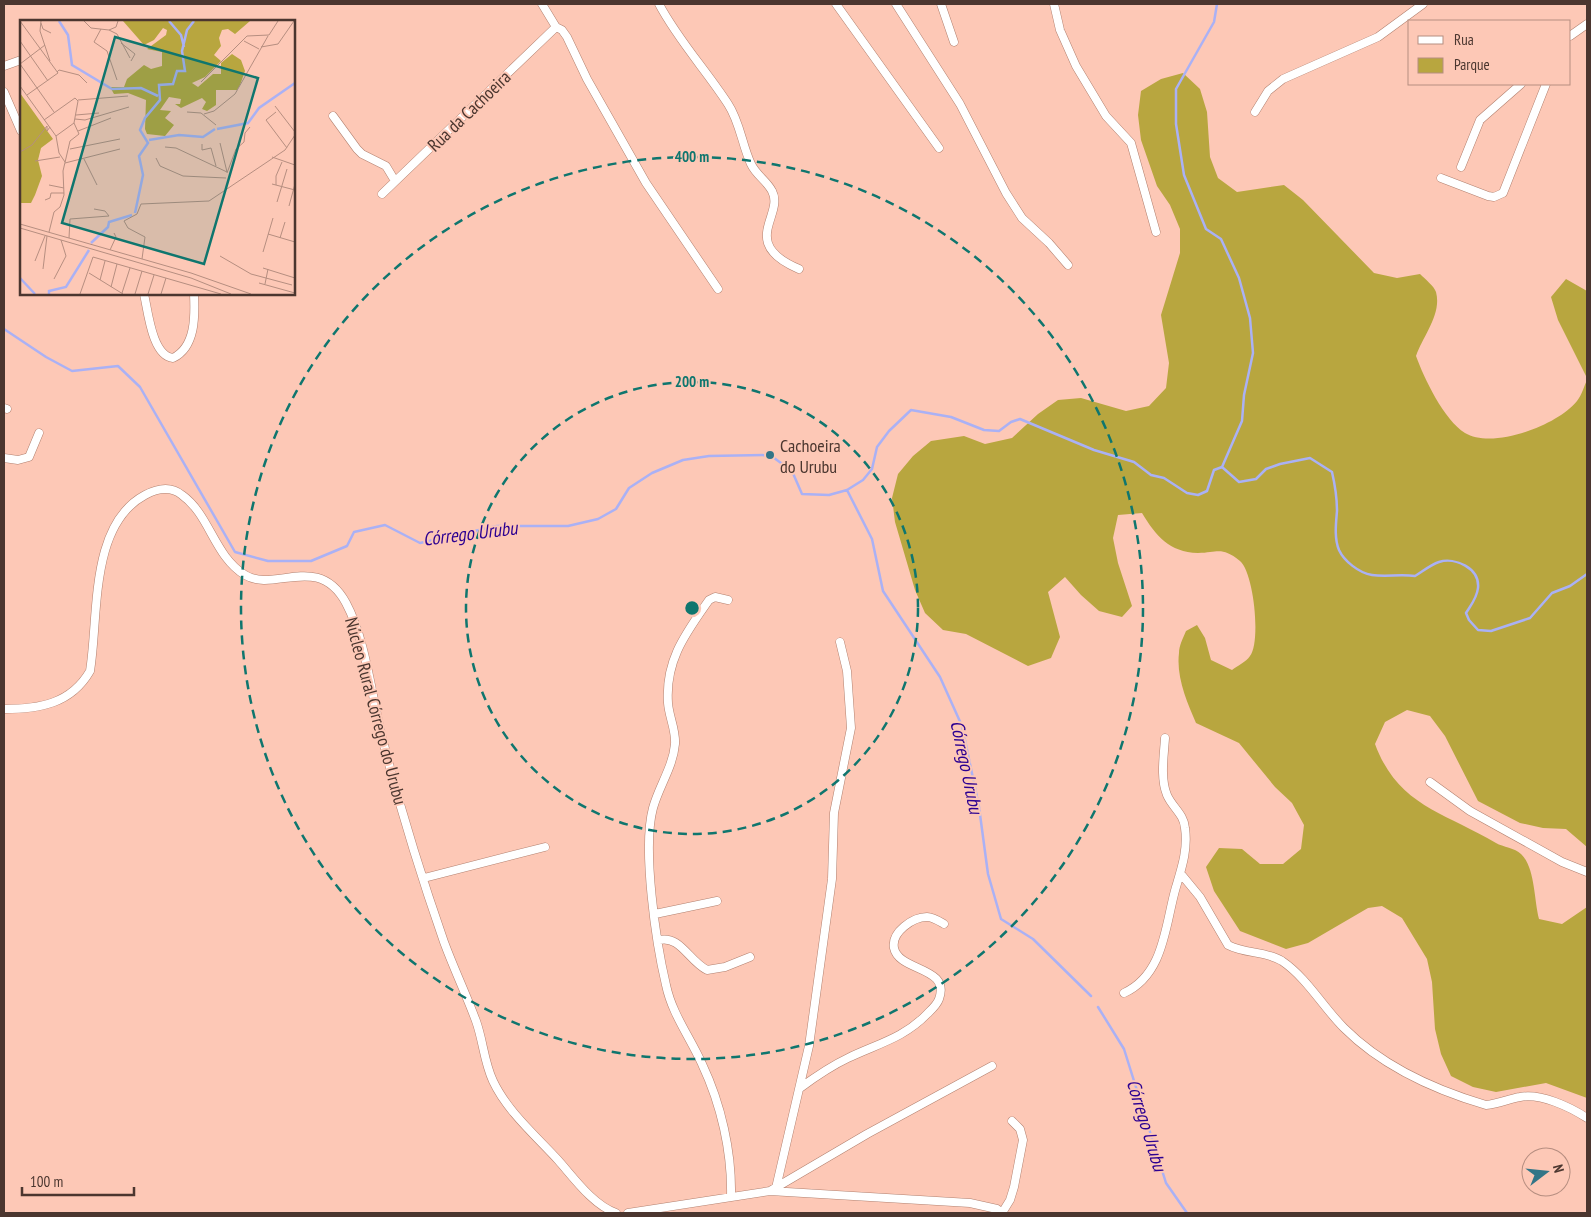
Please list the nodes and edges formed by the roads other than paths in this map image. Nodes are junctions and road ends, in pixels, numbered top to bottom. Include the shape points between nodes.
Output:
1 (542, 4) edge
2 (659, 4) edge
3 (836, 4) edge
4 (896, 4) edge
5 (940, 4) edge
6 (1054, 4) edge
7 (1423, 4) edge
8 (1587, 24) edge
9 (556, 27) junction
10 (1571, 35) edge
11 (954, 42) dead end
12 (20, 60) edge
13 (4, 66) edge
14 (1520, 85) edge
15 (1546, 85) edge
16 (4, 92) edge
17 (1255, 112) dead end
18 (333, 116) dead end
19 (20, 129) edge
20 (939, 148) dead end
21 (1461, 167) dead end
22 (1442, 178) dead end
23 (395, 182) junction
24 (382, 194) dead end
25 (1156, 232) dead end
26 (1068, 265) dead end
27 (799, 269) dead end
28 (718, 289) dead end
29 (144, 295) edge
30 (194, 295) edge
31 (39, 433) dead end
32 (4, 458) edge
33 (728, 600) dead end
34 (840, 642) dead end
35 (4, 709) edge
36 (1165, 738) dead end
37 (1430, 782) dead end
38 (546, 847) dead end
39 (1587, 872) edge
40 (1181, 874) junction
41 (424, 878) junction
42 (717, 901) dead end
43 (655, 914) junction
44 (944, 924) dead end
45 (659, 940) junction
46 (750, 957) dead end
47 (1124, 993) dead end
48 (992, 1066) dead end
49 (800, 1088) junction
50 (1587, 1118) edge
51 (1012, 1121) dead end
52 (773, 1190) junction
53 (731, 1196) junction
54 (616, 1213) edge
55 (628, 1213) edge
56 (1002, 1213) edge

1 - 9 street
2 - 27 street via 732,111 752,165 773,192 765,234 769,246
3 - 20 street
4 - 26 street via 960,104 1014,206
5 - 11 street
6 - 25 street via 1060,30 1076,66 1106,116 1131,143
7 - 17 street via 1378,37 1283,79 1268,91
8 - 10 street
9 - 23 street, Rua da Cachoeira
9 - 28 street via 567,37 646,183
12 - 13 street
14 - 21 street via 1480,120
15 - 22 street via 1503,193 1488,196
16 - 19 street
18 - 23 street via 357,149 386,166
23 - 24 street, Rua da Cachoeira
29 - 30 street via 156,344 162,354 173,358 183,350 191,335
31 - 32 street via 28,457 18,460
33 - 43 street via 715,597 709,600 679,644 670,672 668,705 675,744 653,807 649,830
34 - 49 street via 847,671 851,728 834,813 832,879
35 - 41 street, Núcleo Rural Córrego do Urubu via 42,706 60,700 82,685 90,671 101,571 110,533 125,509 135,500 148,493 172,489 193,505 218,549 243,574 257,578 311,577 332,585 340,592 361,646 382,738
36 - 40 street via 1165,788 1185,826 1186,852
37 - 39 street via 1470,811 1562,862
38 - 41 street
40 - 47 street via 1162,948 1143,978
40 - 50 street via 1200,897 1228,945 1274,958 1292,968 1343,1027 1389,1063 1410,1075 1486,1105 1534,1096
41 - 54 street, Núcleo Rural Córrego do Urubu via 444,943 477,1023 493,1082 577,1181 605,1208
42 - 43 street
43 - 45 street
44 - 49 street via 927,917 915,920 894,938 897,955 907,963 926,970 938,982 939,1000 933,1008 904,1034 847,1058
45 - 46 street via 666,938 676,942 707,970
45 - 53 street via 673,1008 714,1092 728,1150
48 - 52 street
49 - 52 street
51 - 56 street via 1023,1140 1014,1187
52 - 53 street
52 - 56 street via 970,1203
53 - 55 street

